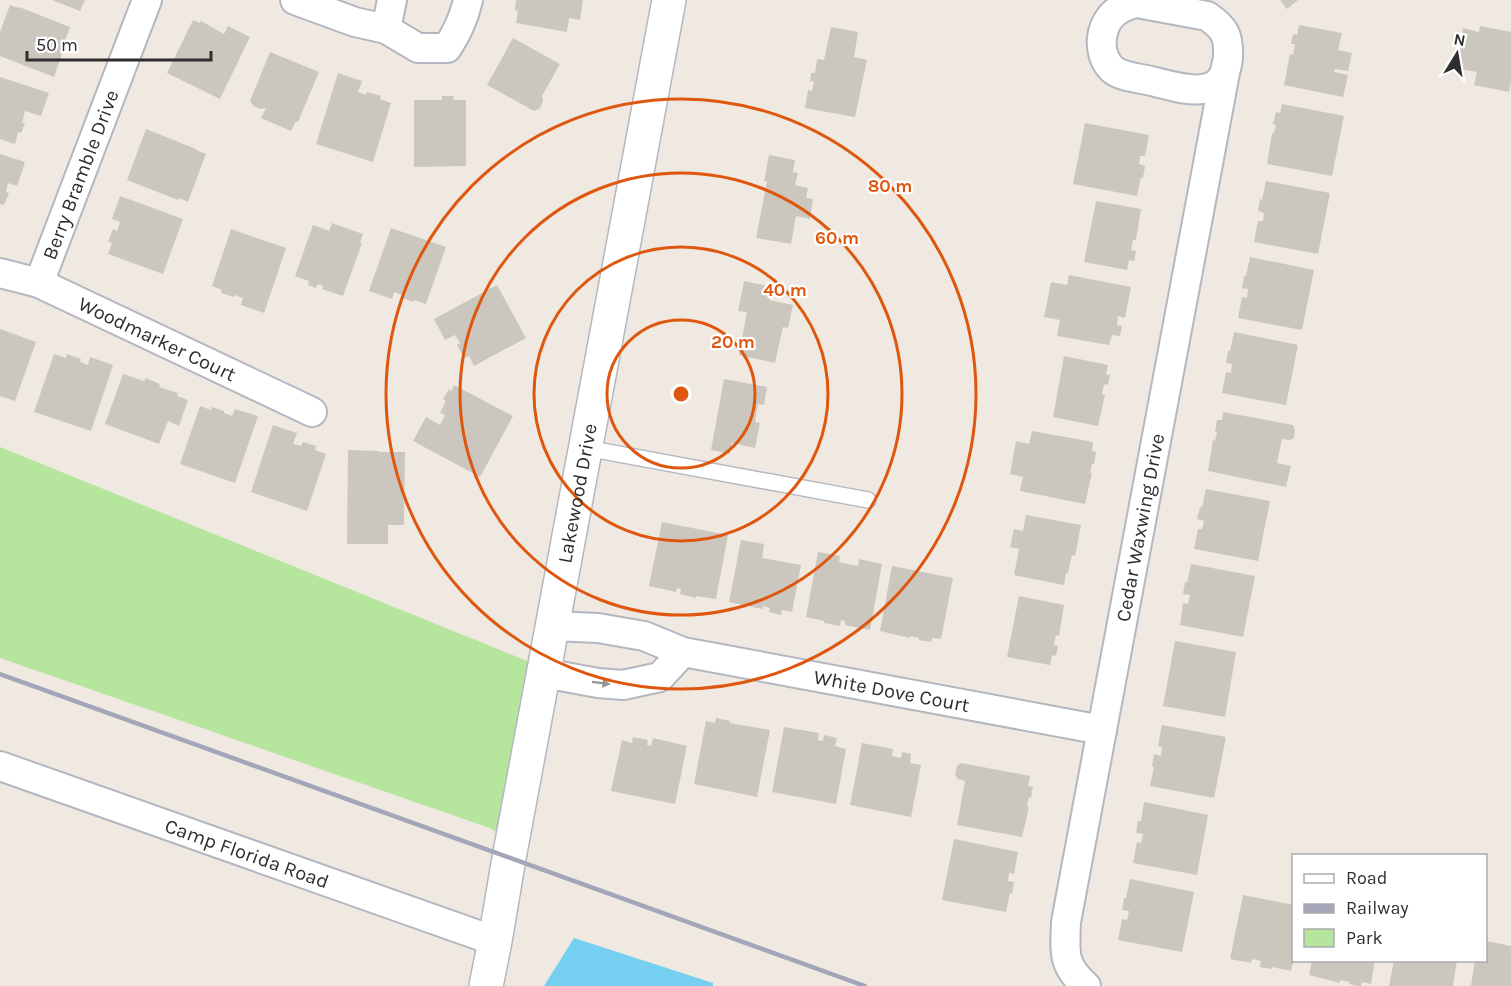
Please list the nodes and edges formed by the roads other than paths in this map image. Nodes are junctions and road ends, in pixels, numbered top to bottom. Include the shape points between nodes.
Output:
1 (147, 0) edge
2 (295, 0) edge
3 (392, 0) edge
4 (468, 0) edge
5 (669, 0) edge
6 (386, 28) junction
7 (1227, 62) dead end
8 (0, 273) edge
9 (39, 283) junction
10 (312, 412) dead end
11 (586, 448) junction
12 (868, 500) dead end
13 (552, 626) junction
14 (683, 652) junction
15 (544, 673) junction
16 (1102, 730) junction
17 (0, 766) edge
18 (495, 941) junction
19 (486, 986) edge
20 (1086, 986) edge

1 - 9 street, Berry Bramble Drive
2 - 6 street via 355,22
3 - 6 street
4 - 6 street via 456,35 447,48 418,48
5 - 11 street, Lakewood Drive
7 - 16 street, Cedar Waxwing Drive
8 - 9 street, Woodmarker Court
9 - 10 street, Woodmarker Court
11 - 12 lane
11 - 13 street, Lakewood Drive
13 - 14 street, White Dove Court via 644,636
13 - 15 street, Lakewood Drive
15 -> 14 street via 623,685 660,677
14 - 16 street, White Dove Court
15 - 18 street, Lakewood Drive
16 - 20 street, Cedar Waxwing Drive via 1066,922 1068,964
17 - 18 street, Camp Florida Road
18 - 19 street, Lakewood Drive

